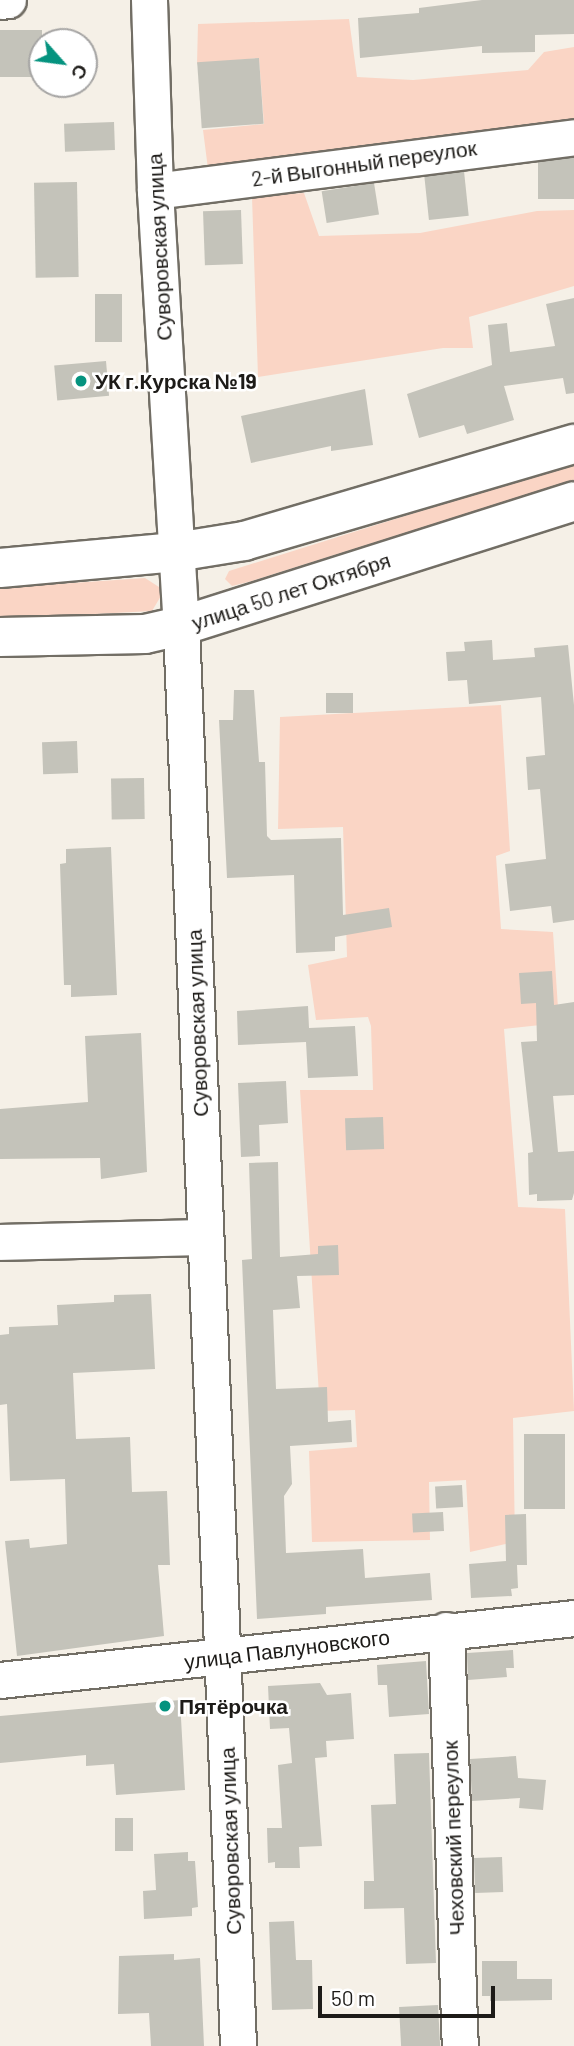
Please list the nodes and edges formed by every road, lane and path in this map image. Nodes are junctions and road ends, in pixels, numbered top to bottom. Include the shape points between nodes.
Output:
1 (8, 0) edge
2 (149, 0) edge
3 (0, 1) edge
4 (574, 137) edge
5 (155, 191) junction
6 (574, 444) edge
7 (574, 501) edge
8 (176, 552) junction
9 (0, 568) edge
10 (181, 626) junction
11 (0, 637) edge
12 (205, 1237) junction
13 (0, 1241) edge
14 (574, 1618) edge
15 (446, 1630) junction
16 (222, 1658) junction
17 (0, 1680) edge
18 (238, 2046) edge
19 (460, 2046) edge

1 - 3 street
2 - 5 street, Суворовская улица
4 - 5 street, 2-й Выгонный переулок
5 - 8 street, Суворовская улица
6 - 8 main road via 368,508 244,541
7 - 10 main road, улица 50 лет Октября
8 - 9 main road
8 - 10 street, Суворовская улица
10 - 11 main road, улица 50 лет Октября via 145,634
10 - 12 street, Суворовская улица
12 - 13 street
12 - 16 street, Суворовская улица
14 - 15 street, улица Павлуновского
15 - 16 street, улица Павлуновского
15 - 19 street, Чеховский переулок
16 - 17 street, улица Павлуновского
16 - 18 street, Суворовская улица

